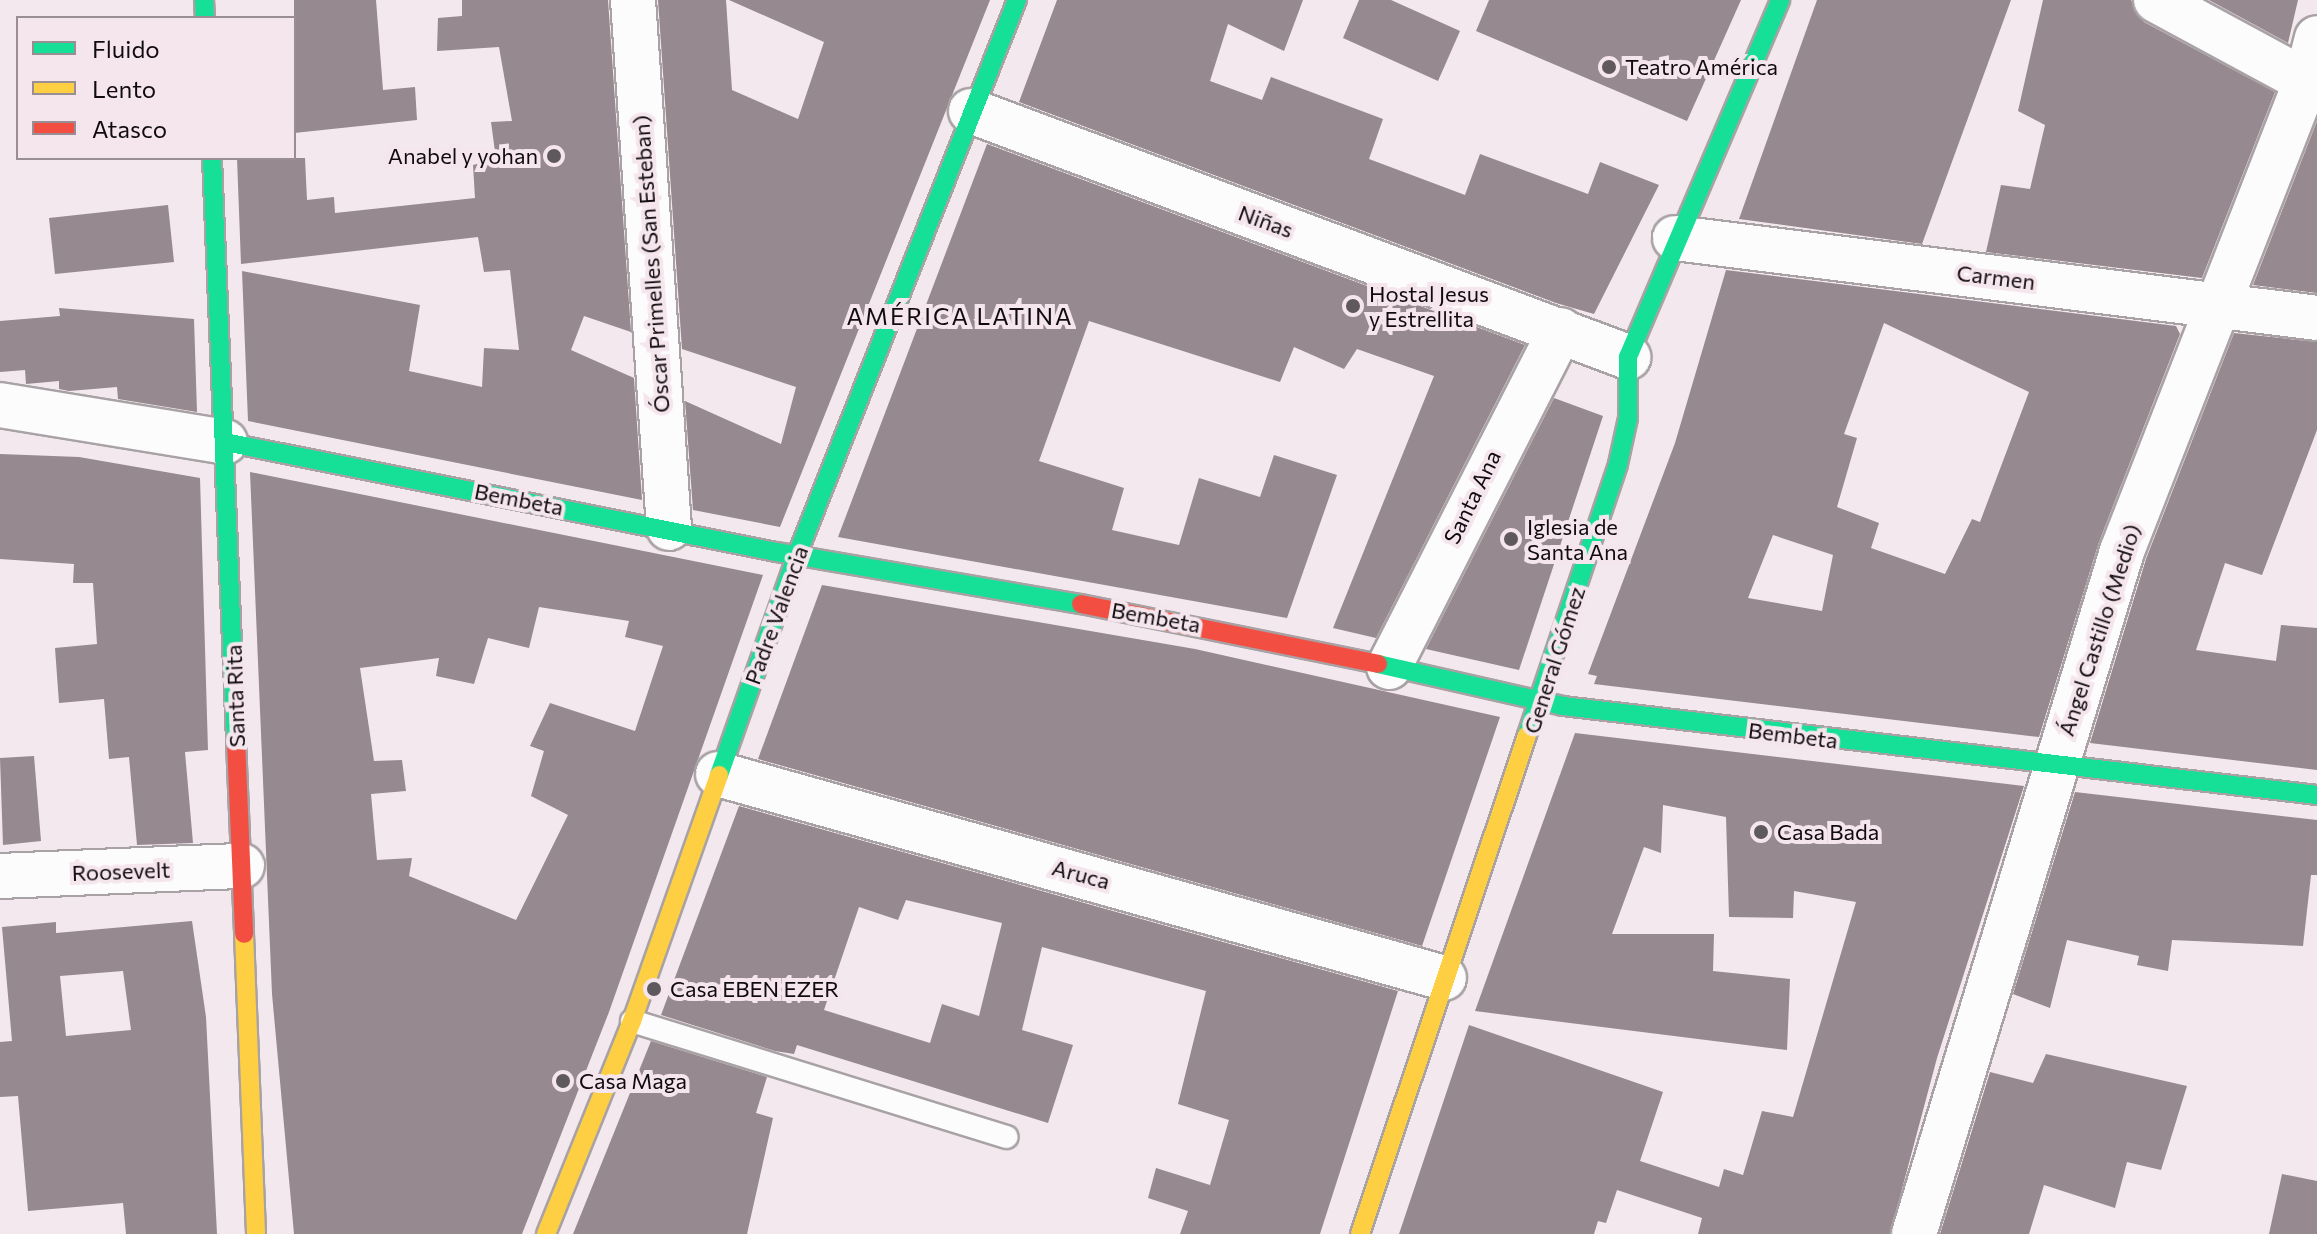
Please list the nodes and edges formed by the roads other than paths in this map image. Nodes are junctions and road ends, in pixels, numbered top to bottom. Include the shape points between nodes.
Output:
1 (633, 0) edge
2 (1017, 0) edge
3 (1780, 0) edge
4 (2156, 0) edge
5 (2317, 38) edge
6 (2306, 81) junction
7 (971, 111) junction
8 (212, 160) edge
9 (1675, 238) junction
10 (2216, 304) junction
11 (2317, 318) edge
12 (1561, 330) junction
13 (1628, 357) junction
14 (0, 405) edge
15 (225, 442) junction
16 (669, 528) junction
17 (797, 555) junction
18 (1389, 667) junction
19 (1541, 702) junction
20 (2055, 768) junction
21 (718, 774) junction
22 (2317, 795) edge
23 (242, 866) junction
24 (0, 876) edge
25 (1444, 978) junction
26 (632, 1021) junction
27 (1006, 1137) dead end
28 (256, 1234) edge
29 (546, 1234) edge
30 (1360, 1234) edge
31 (1914, 1234) edge

1 - 16 street, Óscar Primelles (San Esteban)
2 - 7 street, Padre Valencia
3 - 9 street, General Gómez
4 - 6 street
5 - 6 street, Ángel Castillo (Medio)
6 - 10 street, Ángel Castillo (Medio)
7 - 12 street, Niñas
7 - 17 street, Padre Valencia
8 - 15 street, Santa Rita
9 - 10 street, Carmen
9 - 13 street, General Gómez
10 - 11 street, Carmen
10 - 20 street, Ángel Castillo (Medio) via 2122,551
12 - 13 street, Niñas
12 - 18 street, Santa Ana
13 - 19 street, General Gómez via 1628,418 1618,464
14 - 15 street, Bembeta
15 - 16 street, Bembeta
15 - 23 street, Santa Rita
16 - 17 street, Bembeta
17 - 18 street, Bembeta via 1200,624
17 - 21 street, Padre Valencia
18 - 19 street, Bembeta
19 - 20 street, Bembeta
19 - 25 street, General Gómez
20 - 22 street, Bembeta
20 - 31 street, Ángel Castillo (Medio)
21 - 25 street, Aruca
21 - 26 street, Padre Valencia
23 - 24 street, Roosevelt
23 - 28 street, Santa Rita
25 - 30 street, General Gómez
26 - 27 lane
26 - 29 street, Padre Valencia

